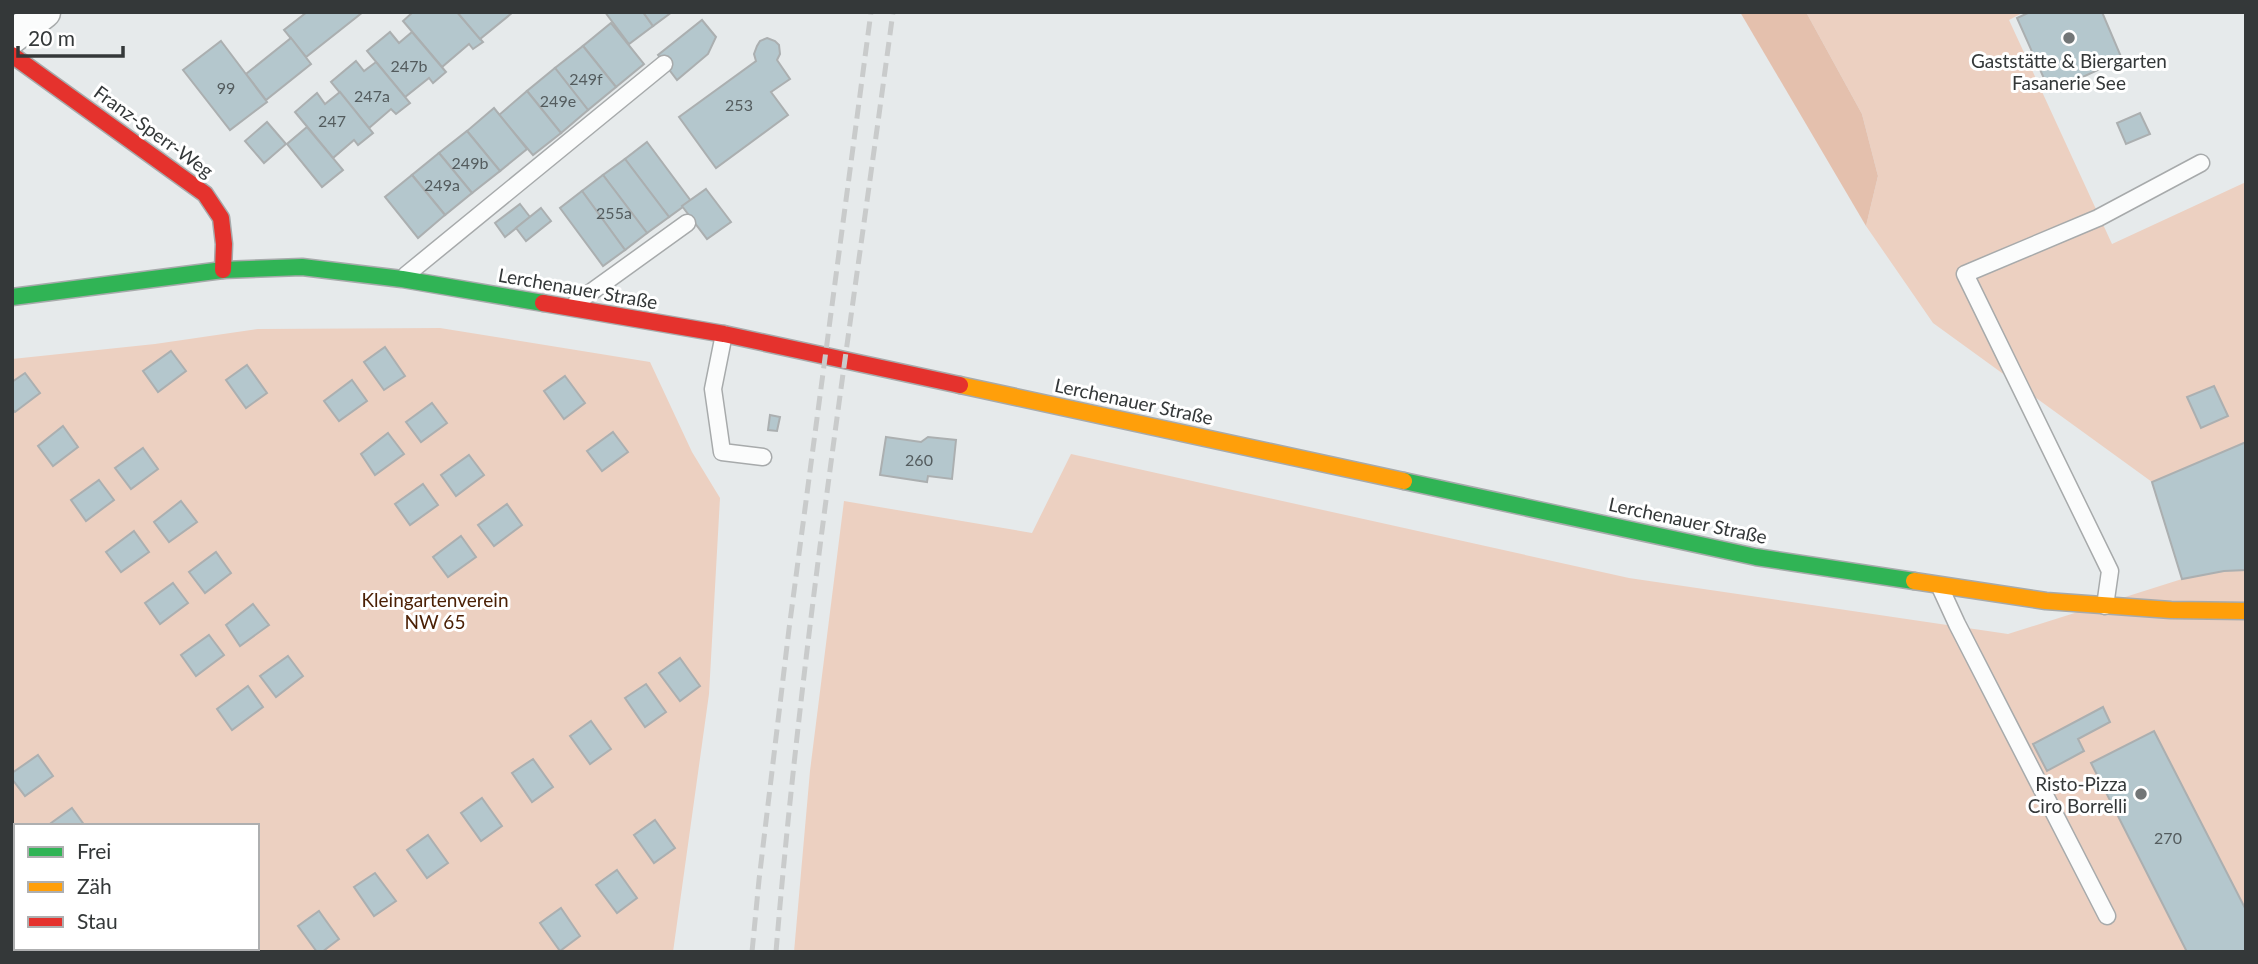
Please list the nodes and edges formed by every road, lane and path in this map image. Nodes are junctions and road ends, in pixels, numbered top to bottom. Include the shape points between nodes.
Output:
1 (44, 12) edge
2 (12, 37) edge
3 (12, 55) edge
4 (664, 64) dead end
5 (2201, 163) dead end
6 (687, 223) dead end
7 (223, 270) junction
8 (402, 279) junction
9 (12, 297) edge
10 (570, 308) junction
11 (724, 334) junction
12 (763, 457) dead end
13 (1939, 584) junction
14 (2105, 606) junction
15 (2246, 611) edge
16 (2107, 916) dead end

1 - 2 street
3 - 7 main road, Franz-Sperr-Weg via 205,194 221,218
4 - 8 lane
5 - 14 lane via 2098,218 1965,274 2110,571
6 - 10 lane
7 - 8 main road, Lerchenauer Straße via 302,267
7 - 9 main road, Lerchenauer Straße
8 - 10 main road, Lerchenauer Straße
10 - 11 main road, Lerchenauer Straße
11 - 12 lane via 713,389 722,452
11 - 13 main road, Lerchenauer Straße via 1742,554
13 - 14 main road, Lerchenauer Straße
13 - 16 lane
14 - 15 main road, Lerchenauer Straße

